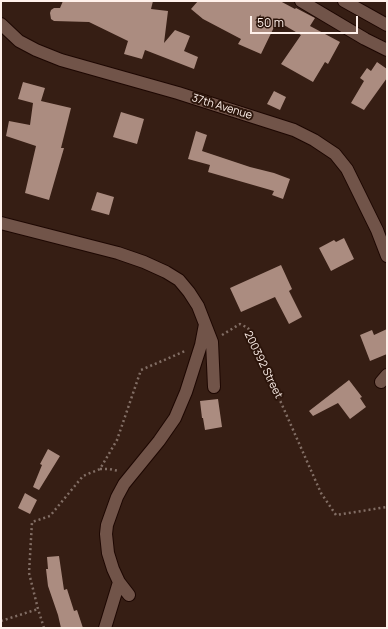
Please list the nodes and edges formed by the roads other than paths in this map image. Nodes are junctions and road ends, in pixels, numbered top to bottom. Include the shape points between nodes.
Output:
1 (302, 1) edge
2 (344, 1) edge
3 (1, 24) edge
4 (387, 25) edge
5 (387, 50) edge
6 (1, 223) edge
7 (387, 256) edge
8 (206, 343) junction
9 (214, 387) dead end
10 (119, 582) junction
11 (130, 595) dead end
12 (104, 628) edge

1 - 5 street
2 - 4 street
3 - 7 street, 37th Avenue via 19,41 61,60 178,93 287,128 314,140 334,154 347,168
6 - 8 street via 118,253 166,272 178,280 198,306 205,324
8 - 9 street
8 - 10 street via 175,418 117,498 107,525 108,553
10 - 11 street
10 - 12 street

